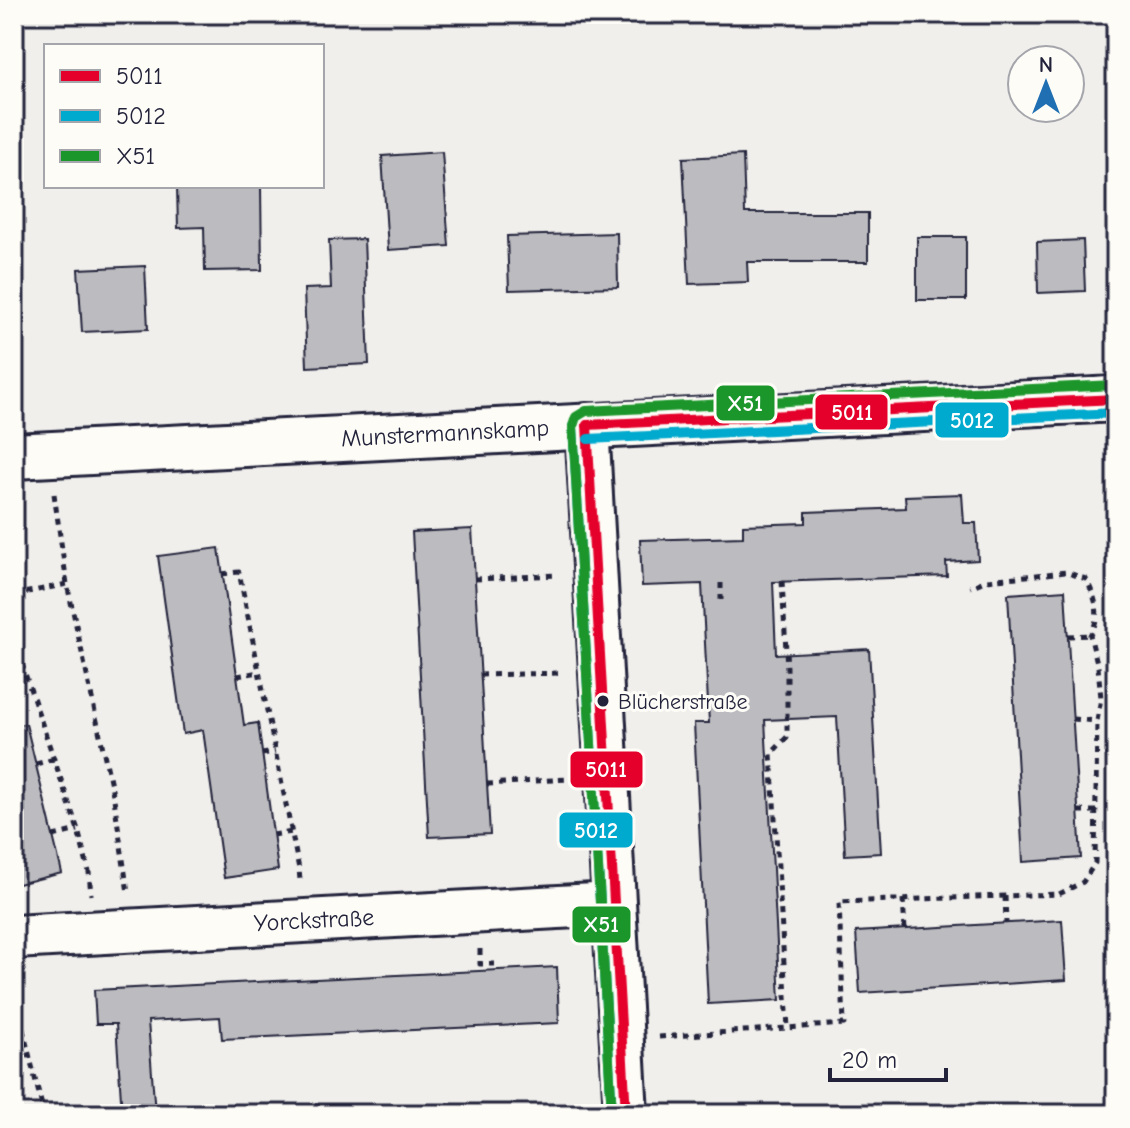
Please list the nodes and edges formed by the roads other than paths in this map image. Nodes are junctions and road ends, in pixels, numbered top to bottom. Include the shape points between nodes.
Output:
1 (1116, 399) edge
2 (587, 425) junction
3 (14, 456) edge
4 (613, 904) junction
5 (14, 937) edge
6 (626, 1114) edge

1 - 2 street, Munstermannskamp
2 - 3 street, Munstermannskamp
2 - 4 street
4 - 5 street, Yorckstraße
4 - 6 street

